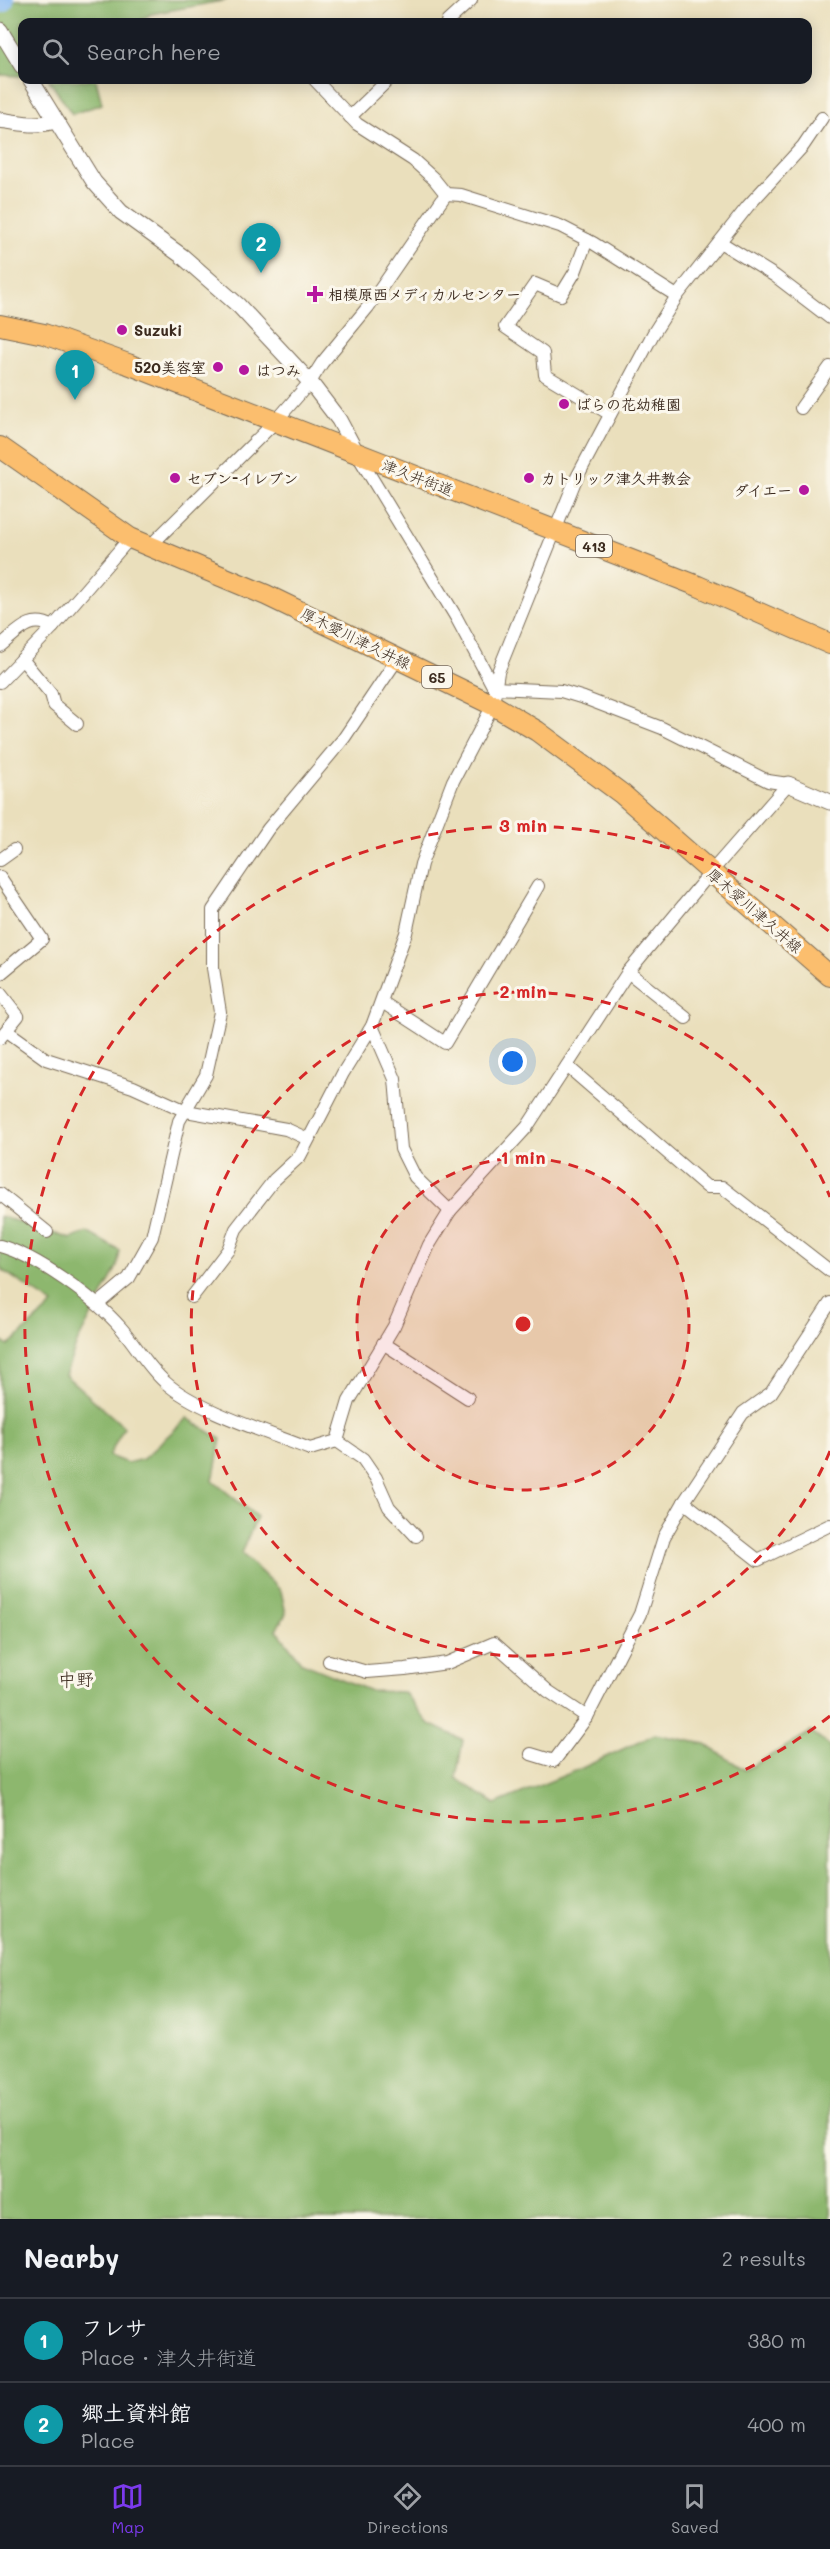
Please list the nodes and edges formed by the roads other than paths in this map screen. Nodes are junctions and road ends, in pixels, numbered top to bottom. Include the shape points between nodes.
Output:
1 (471, 0) edge
2 (451, 18) edge
3 (0, 30) edge
4 (18, 59) edge
5 (33, 84) edge
6 (319, 84) edge
7 (384, 84) edge
8 (350, 117) junction
9 (822, 118) dead end
10 (0, 120) edge
11 (56, 121) junction
12 (446, 194) junction
13 (587, 240) junction
14 (720, 242) junction
15 (677, 296) junction
16 (830, 318) edge
17 (0, 325) edge
18 (830, 368) edge
19 (310, 382) junction
20 (801, 408) dead end
21 (609, 414) junction
22 (276, 421) junction
23 (0, 447) edge
24 (356, 452) junction
25 (556, 531) junction
26 (130, 538) junction
27 (149, 547) junction
28 (53, 627) junction
29 (830, 644) edge
30 (0, 646) edge
31 (398, 658) junction
32 (22, 659) junction
33 (0, 682) edge
34 (494, 697) junction
35 (77, 724) dead end
36 (788, 784) junction
37 (830, 802) edge
38 (14, 850) dead end
39 (0, 860) edge
40 (711, 872) junction
41 (0, 877) edge
42 (537, 886) dead end
43 (628, 972) junction
44 (0, 974) edge
45 (830, 976) edge
46 (0, 993) edge
47 (382, 1002) junction
48 (686, 1018) dead end
49 (372, 1026) junction
50 (4, 1035) edge
51 (567, 1066) junction
52 (186, 1111) junction
53 (308, 1139) junction
54 (0, 1194) edge
55 (450, 1211) junction
56 (47, 1232) dead end
57 (0, 1246) edge
58 (830, 1271) edge
59 (192, 1297) dead end
60 (98, 1304) junction
61 (830, 1304) edge
62 (383, 1343) junction
63 (468, 1398) dead end
64 (337, 1441) junction
65 (684, 1502) junction
66 (830, 1525) edge
67 (416, 1536) dead end
68 (328, 1661) dead end
69 (587, 1717) junction
70 (531, 1754) dead end

1 - 2 street
3 - 4 street
5 - 11 street
6 - 8 street
7 - 8 street
8 - 12 street via 412,160
9 - 14 street via 803,146
10 - 11 street via 31,125
11 - 19 street via 94,182 121,212 214,282
12 - 13 street via 543,219
12 - 19 street via 368,307
13 - 15 street
13 - 21 street via 561,295 535,284 505,327 543,353 545,375
14 - 15 street
14 - 16 street via 775,276
15 - 21 street
17 - 22 main road, 津久井街道 / 413 via 80,346
18 - 20 street
19 - 22 street
19 - 24 street via 339,420
21 - 25 street via 574,481
22 - 24 main road, 津久井街道 / 413
22 - 27 street
23 - 26 main road, 厚木愛川津久井線 / 65
24 - 25 main road, 津久井街道 / 413
24 - 34 street via 456,617
25 - 29 main road, 津久井街道 / 413 via 707,590
25 - 34 street via 498,672
26 - 27 main road, 厚木愛川津久井線 / 65
26 - 28 street
27 - 31 main road, 厚木愛川津久井線 / 65 via 266,595
28 - 30 street via 43,622 31,623
28 - 32 street
31 - 34 main road, 厚木愛川津久井線 / 65
31 - 52 street via 344,738 268,829 213,910 213,968 220,1012 206,1075
32 - 33 street
32 - 35 street via 51,694 54,705
34 - 36 street via 561,691 662,728 768,781
34 - 40 main road, 厚木愛川津久井線 / 65 via 603,778
34 - 47 street via 453,781 421,864 406,933
36 - 37 street
36 - 40 street
38 - 39 street
40 - 43 street
40 - 45 main road, 厚木愛川津久井線 / 65
41 - 44 street via 42,939
42 - 47 street via 445,1043
43 - 48 street
43 - 51 street
46 - 50 street via 18,1016
47 - 49 street
49 - 53 street
49 - 55 street via 395,1079 401,1149 415,1177
50 - 52 street via 46,1059 133,1087
51 - 55 street via 527,1127
51 - 58 street via 707,1187 722,1187
52 - 53 street via 286,1129
52 - 60 street via 179,1121 152,1237 129,1278
53 - 59 street via 300,1156 274,1180 236,1229 228,1250
54 - 56 street
55 - 62 street via 429,1245
57 - 60 street via 34,1261
60 - 64 street via 165,1382 188,1398 310,1449
61 - 65 street via 771,1393 742,1413
62 - 63 street
62 - 64 street via 349,1401
64 - 67 street via 363,1459 389,1507
65 - 66 street via 758,1560
65 - 69 street via 664,1537 640,1614
68 - 69 street via 367,1672 405,1670 447,1663 494,1643 548,1691
69 - 70 street via 554,1761

